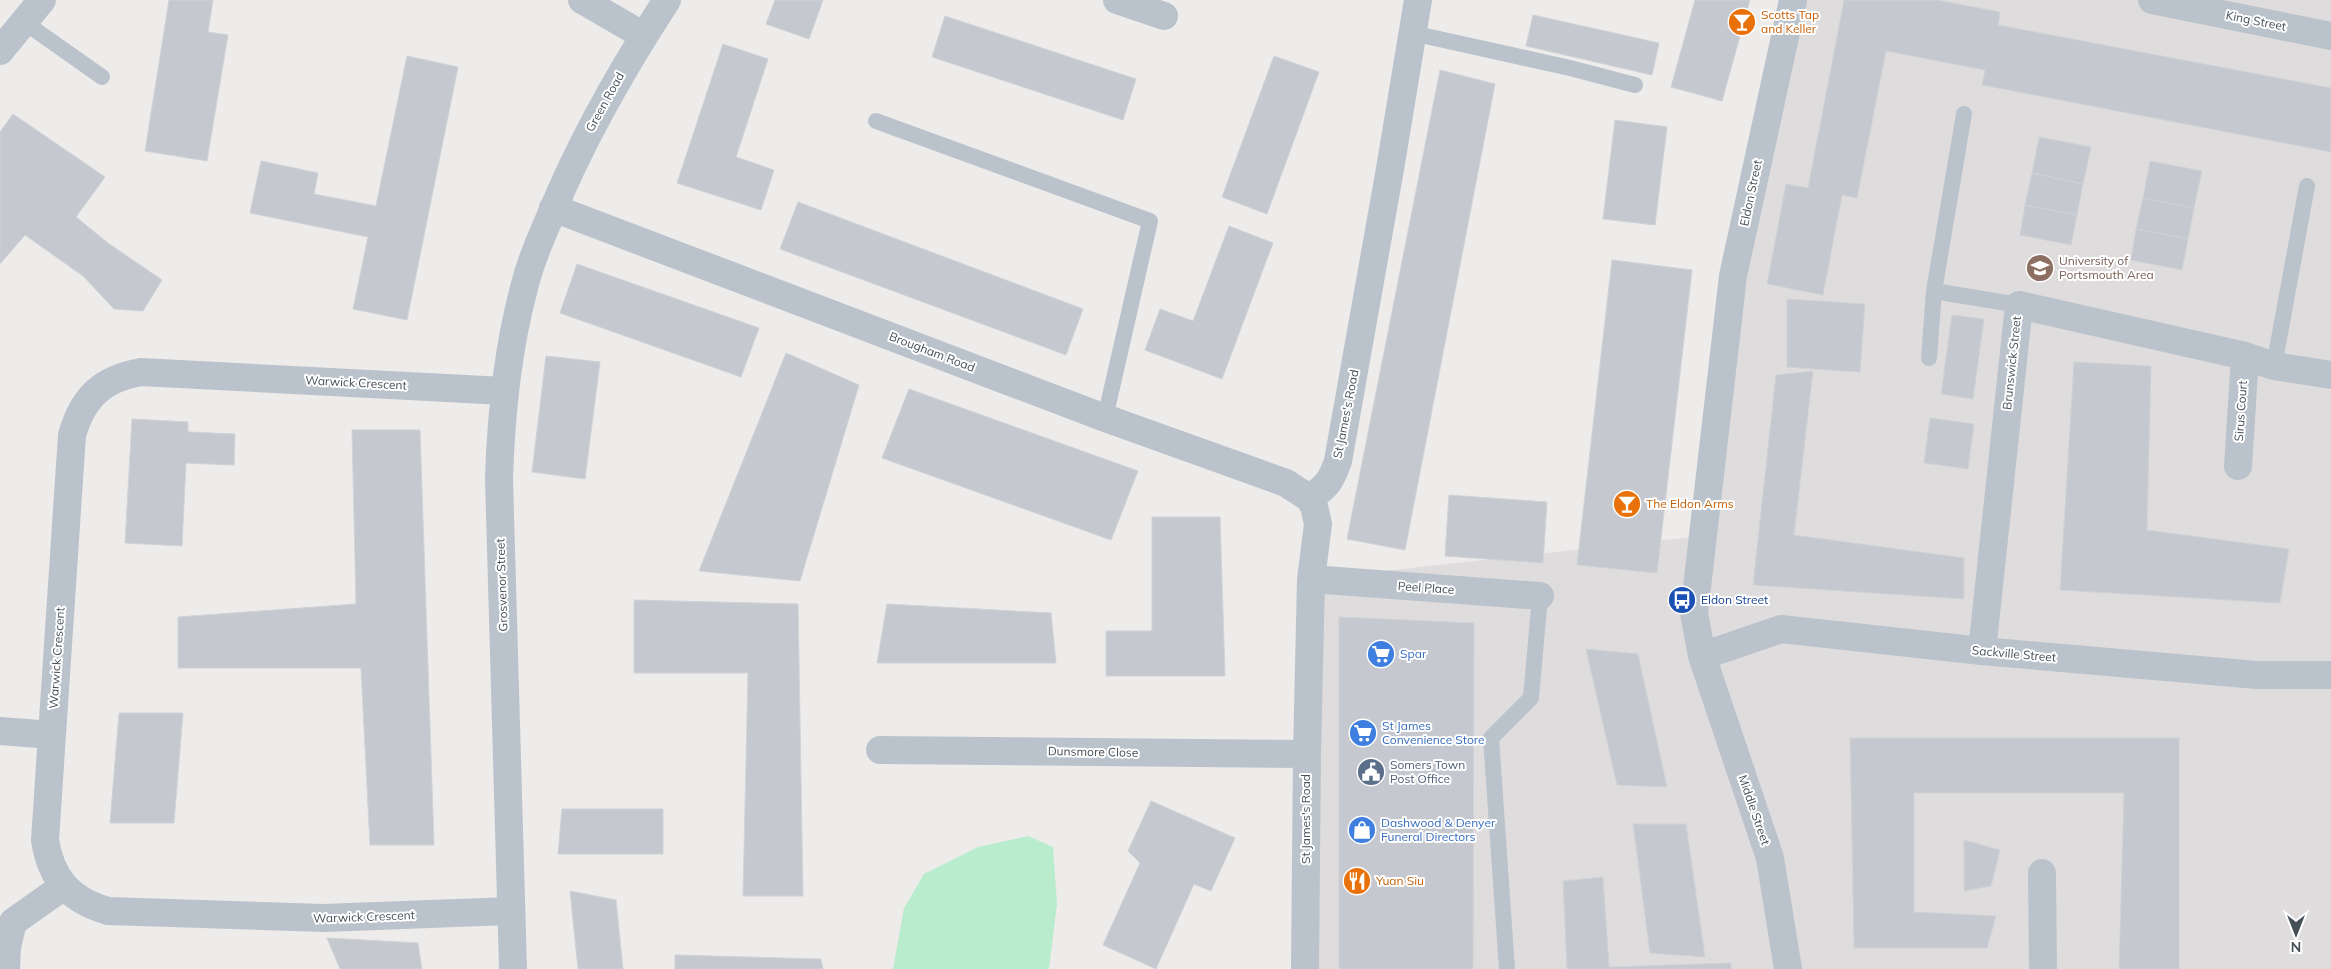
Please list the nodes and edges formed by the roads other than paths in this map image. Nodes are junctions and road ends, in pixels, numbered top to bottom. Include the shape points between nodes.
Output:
1 (42, 0) edge
2 (582, 0) edge
3 (667, 0) edge
4 (1117, 0) edge
5 (1418, 0) edge
6 (1793, 0) edge
7 (2152, 0) edge
8 (1164, 16) dead end
9 (24, 22) junction
10 (1412, 33) junction
11 (644, 36) junction
12 (2331, 36) edge
13 (0, 51) edge
14 (102, 77) dead end
15 (1635, 85) dead end
16 (1964, 114) dead end
17 (876, 121) dead end
18 (2307, 186) dead end
19 (553, 208) junction
20 (1934, 291) junction
21 (2018, 305) junction
22 (2245, 356) junction
23 (1929, 358) dead end
24 (2274, 366) junction
25 (2331, 375) edge
26 (504, 391) junction
27 (1105, 418) junction
28 (2238, 466) dead end
29 (1309, 498) junction
30 (1311, 579) junction
31 (1540, 596) joint
32 (1982, 652) junction
33 (1702, 656) junction
34 (2331, 675) edge
35 (0, 731) edge
36 (52, 735) junction
37 (880, 750) dead end
38 (1306, 754) junction
39 (2042, 873) dead end
40 (64, 886) junction
41 (512, 911) junction
42 (6, 969) edge
43 (513, 969) edge
44 (1305, 969) edge
45 (1507, 969) edge
46 (1788, 969) edge
47 (2043, 969) edge

1 - 9 street
2 - 11 street
3 - 11 street, Green Road
4 - 8 street
5 - 10 street, St James's Road
6 - 33 street, Eldon Street via 1733,276 1694,613
7 - 12 street, King Street
9 - 13 street
9 - 14 lane
10 - 15 lane
10 - 29 street, St James's Road via 1338,460 1325,488
11 - 19 street, Green Road via 590,128
16 - 20 lane
17 - 27 lane via 1150,221
18 - 24 lane
19 - 26 street, Grosvenor Street via 524,286
19 - 27 street, Brougham Road
20 - 21 lane
20 - 23 lane
21 - 22 street, Brunswick Street
21 - 32 street, Brunswick Street
22 - 24 street, Brunswick Street
22 - 28 street, Sirus Court
24 - 25 street, Brunswick Street
26 - 36 street, Warwick Crescent via 141,372 123,375 96,391 85,403 72,435
26 - 41 street, Grosvenor Street via 499,479
27 - 29 street, Brougham Road via 1286,483
29 - 30 street, St James's Road via 1318,524
30 - 31 street, Peel Place
30 - 38 street, St James's Road
31 - 45 lane via 1531,698 1491,738
32 - 33 street, Sackville Street via 1781,629
32 - 34 street, Sackville Street via 2257,675
33 - 46 street, Middle Street via 1770,858
35 - 36 street
36 - 40 street, Warwick Crescent via 45,840 50,864
37 - 38 street, Dunsmore Close
38 - 44 street, St James's Road
39 - 47 street
40 - 41 street, Warwick Crescent via 84,902 108,911 324,918
40 - 42 street via 13,922
41 - 43 street, Grosvenor Street

